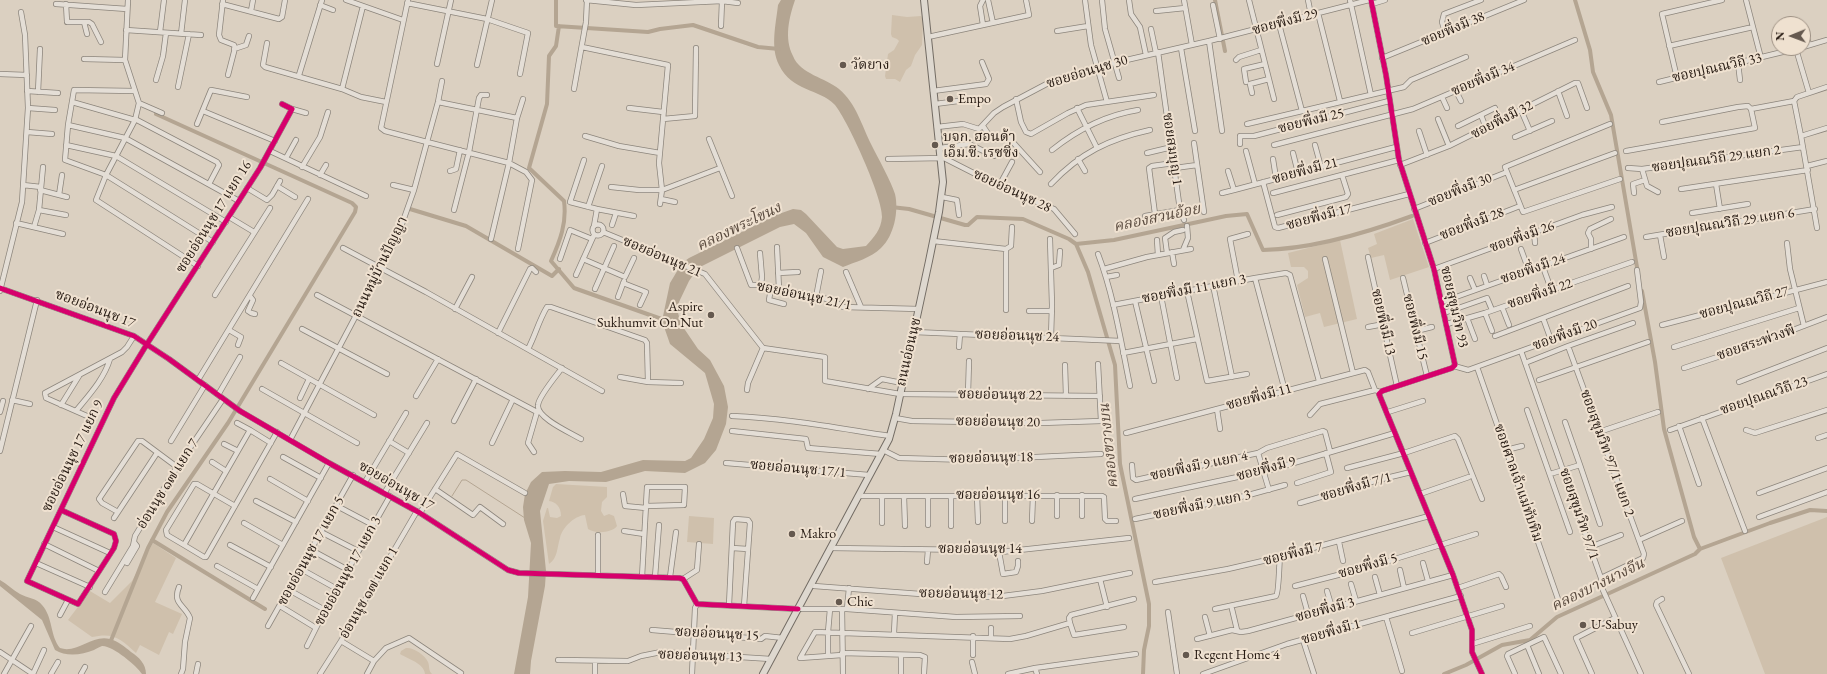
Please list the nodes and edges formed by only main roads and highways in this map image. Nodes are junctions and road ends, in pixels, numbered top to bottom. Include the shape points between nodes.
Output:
1 (924, 0) edge
2 (928, 0) edge
3 (930, 37) junction
4 (935, 241) junction
5 (916, 332) junction
6 (901, 394) junction
7 (896, 418) junction
8 (883, 451) junction
9 (860, 496) junction
10 (800, 609) junction
11 (763, 674) edge
12 (767, 674) edge

1 - 3 main road, ถนนอ่อนนุช
2 - 3 main road, ถนนอ่อนนุช
3 - 4 main road, ถนนอ่อนนุช via 944,197
4 - 5 main road, ถนนอ่อนนุช
4 - 5 main road, ถนนอ่อนนุช
5 - 6 main road, ถนนอ่อนนุช
5 - 6 main road, ถนนอ่อนนุช
6 - 7 main road, ถนนอ่อนนุช
7 - 8 main road, ถนนอ่อนนุช
7 - 8 main road, ถนนอ่อนนุช via 893,437
8 - 9 main road, ถนนอ่อนนุช
8 - 9 main road, ถนนอ่อนนุช
9 - 10 main road, ถนนอ่อนนุช
10 - 11 main road, ถนนอ่อนนุช
10 - 12 main road, ถนนอ่อนนุช

